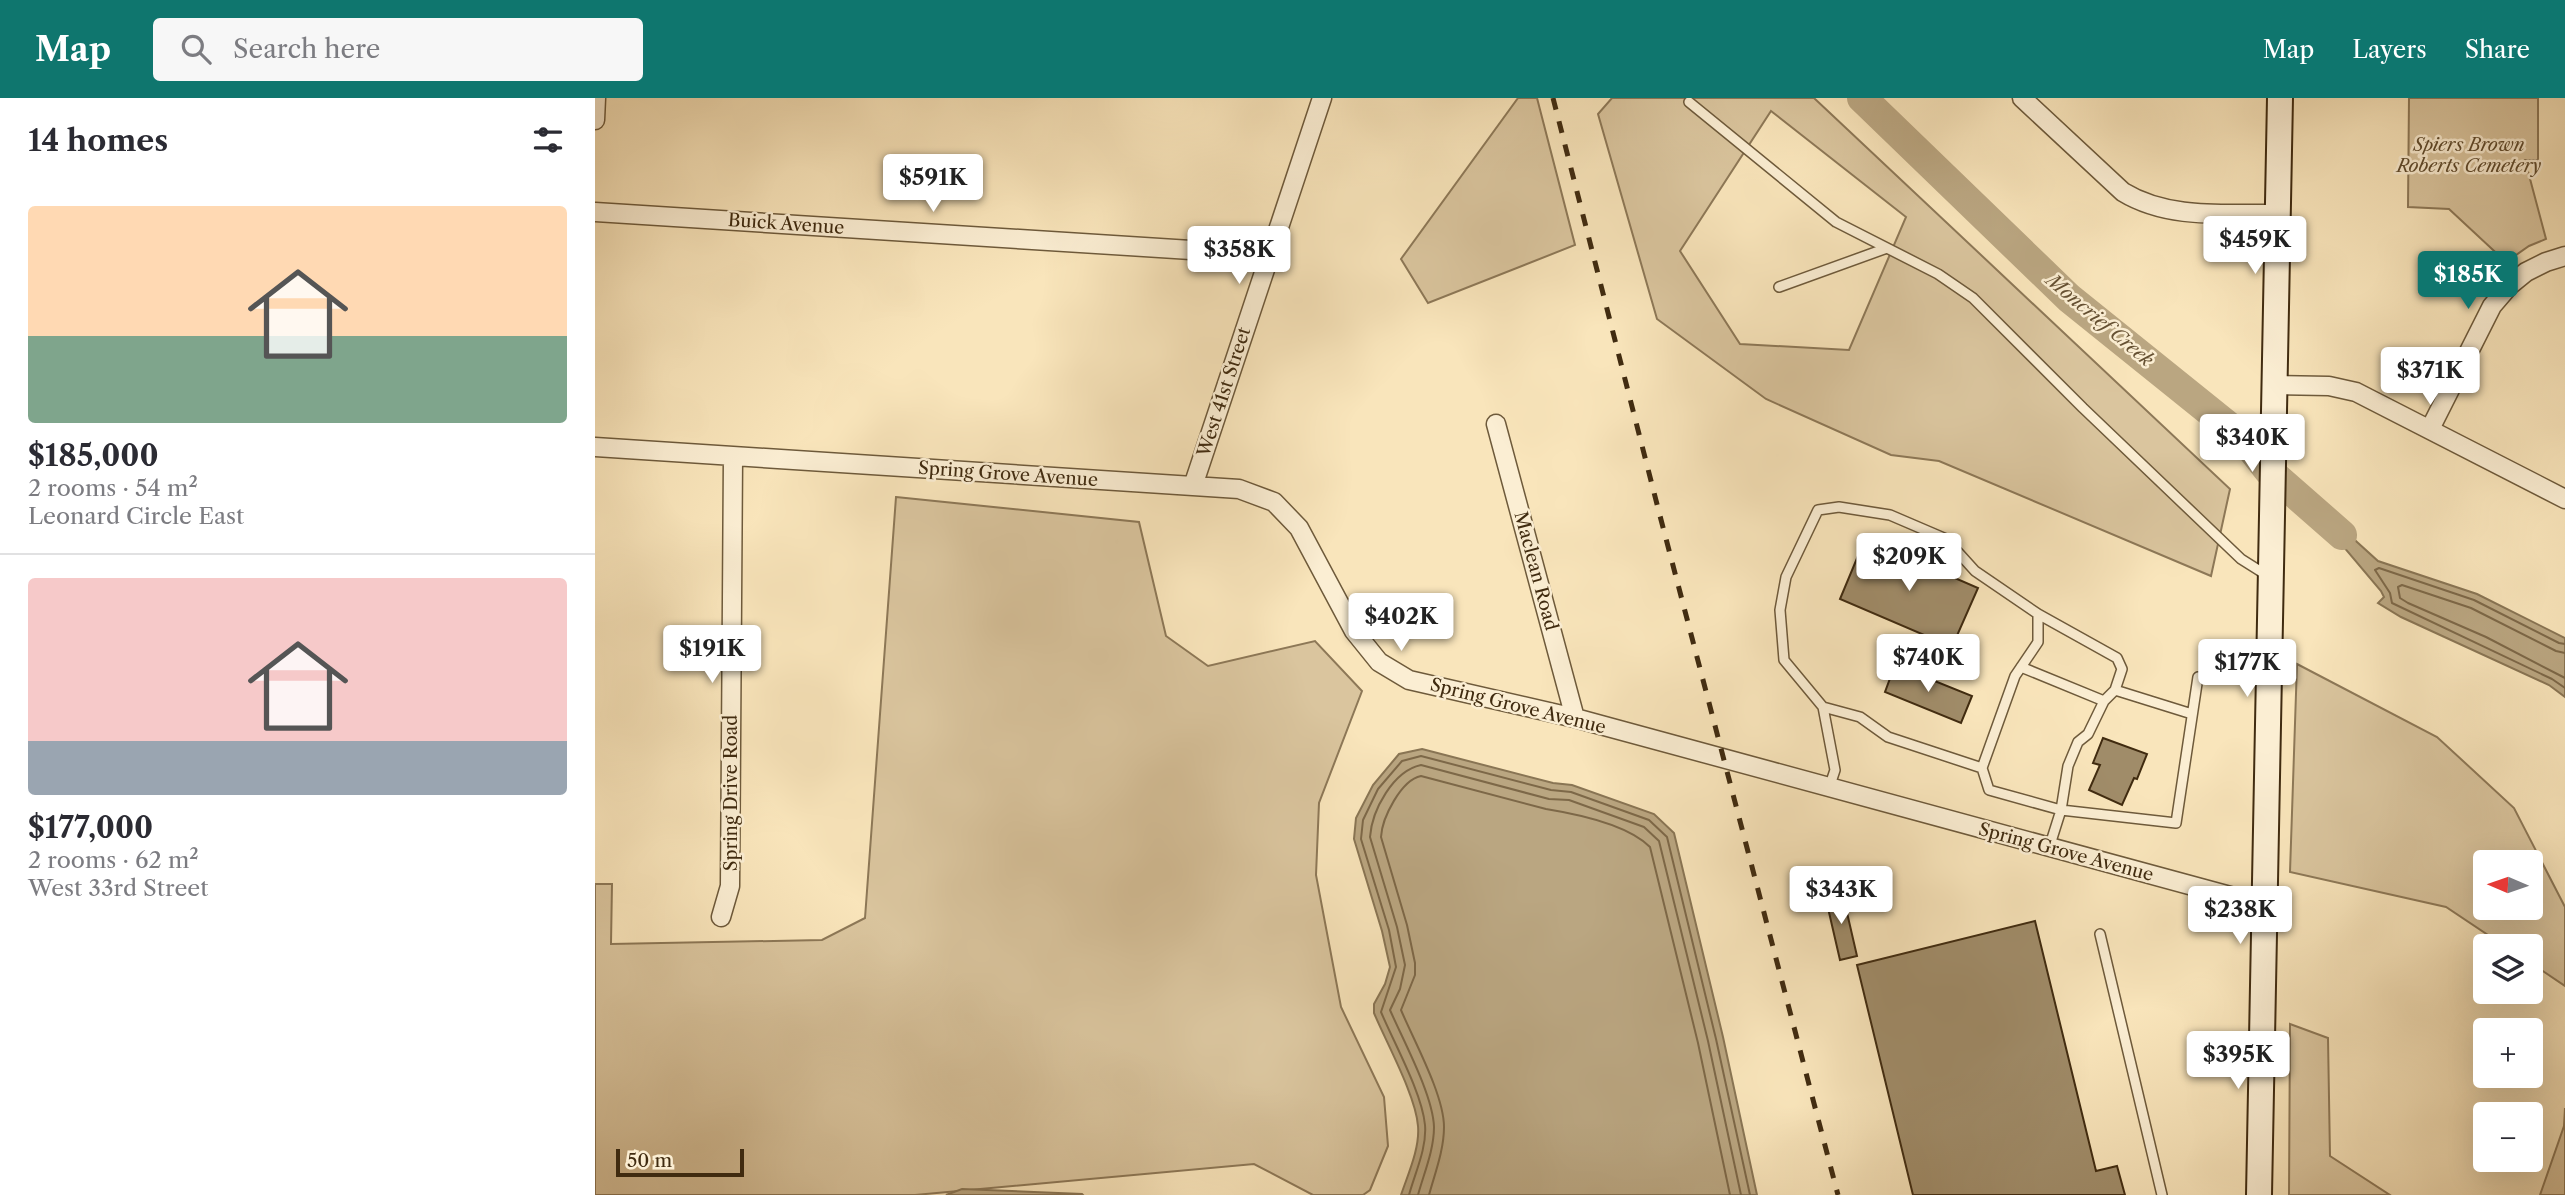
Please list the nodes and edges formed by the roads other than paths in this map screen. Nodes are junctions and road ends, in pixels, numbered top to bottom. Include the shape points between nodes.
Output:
1 (596, 98) edge
2 (1322, 98) edge
3 (2280, 98) edge
4 (2025, 99) edge
5 (1689, 102) dead end
6 (595, 120) edge
7 (595, 212) edge
8 (2279, 214) junction
9 (1887, 248) junction
10 (1269, 256) junction
11 (2565, 256) edge
12 (1779, 287) dead end
13 (2276, 385) junction
14 (1496, 424) dead end
15 (2430, 429) junction
16 (595, 447) edge
17 (733, 457) junction
18 (1193, 486) junction
19 (2565, 499) edge
20 (2272, 579) junction
21 (2038, 614) junction
22 (2021, 667) junction
23 (2198, 677) dead end
24 (2115, 690) junction
25 (2104, 701) junction
26 (1823, 707) junction
27 (2192, 714) junction
28 (1575, 718) junction
29 (1982, 768) junction
30 (1829, 788) junction
31 (2061, 810) junction
32 (2049, 848) junction
33 (2263, 905) junction
34 (721, 917) dead end
35 (2100, 934) dead end
36 (2162, 1195) edge
37 (2259, 1195) edge

1 - 6 street
2 - 10 street, West 41st Street
3 - 8 street
4 - 8 street via 2139,202 2181,212
5 - 9 lane via 1836,222
7 - 10 street, Buick Avenue
8 - 13 street
9 - 12 lane
9 - 20 lane via 1973,298 2241,559
10 - 18 street, West 41st Street
11 - 15 street via 2526,272 2492,306
13 - 15 street via 2344,388
13 - 20 street
14 - 28 street, Maclean Road
15 - 19 street
16 - 17 street, Spring Grove Avenue
17 - 18 street, Spring Grove Avenue
17 - 34 street, Spring Drive Road via 730,886
18 - 28 street, Spring Grove Avenue via 1239,489 1273,502 1299,528 1354,631 1379,662 1409,680
20 - 33 street
21 - 22 lane via 2038,642
21 - 24 lane via 2117,658 2122,669
21 - 26 lane via 1975,571 1946,539 1890,515 1839,507 1818,510 1786,577 1780,610 1784,660
22 - 25 lane
22 - 29 lane
23 - 27 lane
24 - 25 lane
24 - 27 lane
25 - 31 lane via 2068,765
26 - 29 lane via 1860,717 1888,737
26 - 30 lane via 1835,770
27 - 31 lane via 2176,823
28 - 30 street, Spring Grove Avenue
29 - 31 lane via 1990,790
30 - 32 street, Spring Grove Avenue
31 - 32 lane
32 - 33 street, Spring Grove Avenue
33 - 37 street
35 - 36 lane

